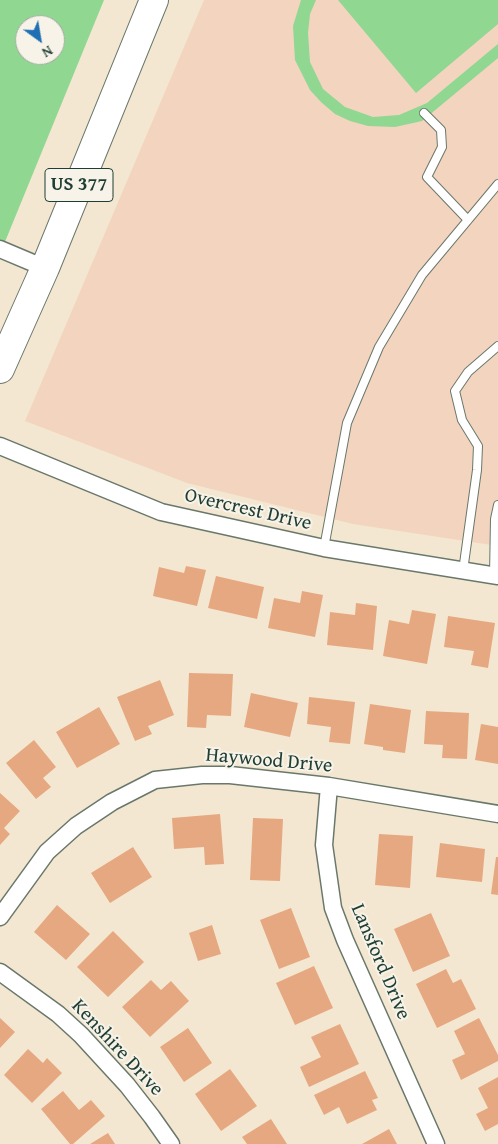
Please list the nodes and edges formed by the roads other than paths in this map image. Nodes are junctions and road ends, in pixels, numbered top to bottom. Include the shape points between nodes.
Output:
1 (154, 0) edge
2 (424, 112) dead end
3 (498, 184) edge
4 (468, 220) junction
5 (0, 249) edge
6 (45, 268) junction
7 (498, 346) edge
8 (0, 369) edge
9 (0, 446) edge
10 (498, 505) edge
11 (324, 548) junction
12 (463, 571) junction
13 (496, 576) edge
14 (329, 786) junction
15 (498, 814) edge
16 (0, 917) edge
17 (0, 972) edge
18 (170, 1144) edge
19 (436, 1144) edge

1 - 6 highway, US 377
2 - 4 lane via 440,130 442,147 427,177
3 - 4 lane
4 - 11 lane via 422,275 379,347 347,423
5 - 6 street
6 - 8 highway, US 377
7 - 12 lane via 468,372 455,391 462,420 478,446
9 - 11 street, Overcrest Drive via 161,512
10 - 13 lane via 495,519
11 - 12 street, Overcrest Drive
12 - 13 street, Overcrest Drive
14 - 15 street, Haywood Drive
14 - 16 street, Haywood Drive via 230,775 155,780 112,802 76,826 48,852
14 - 19 street, Lansford Drive via 324,845 333,908
17 - 18 street, Kenshire Drive via 82,1035 127,1085

